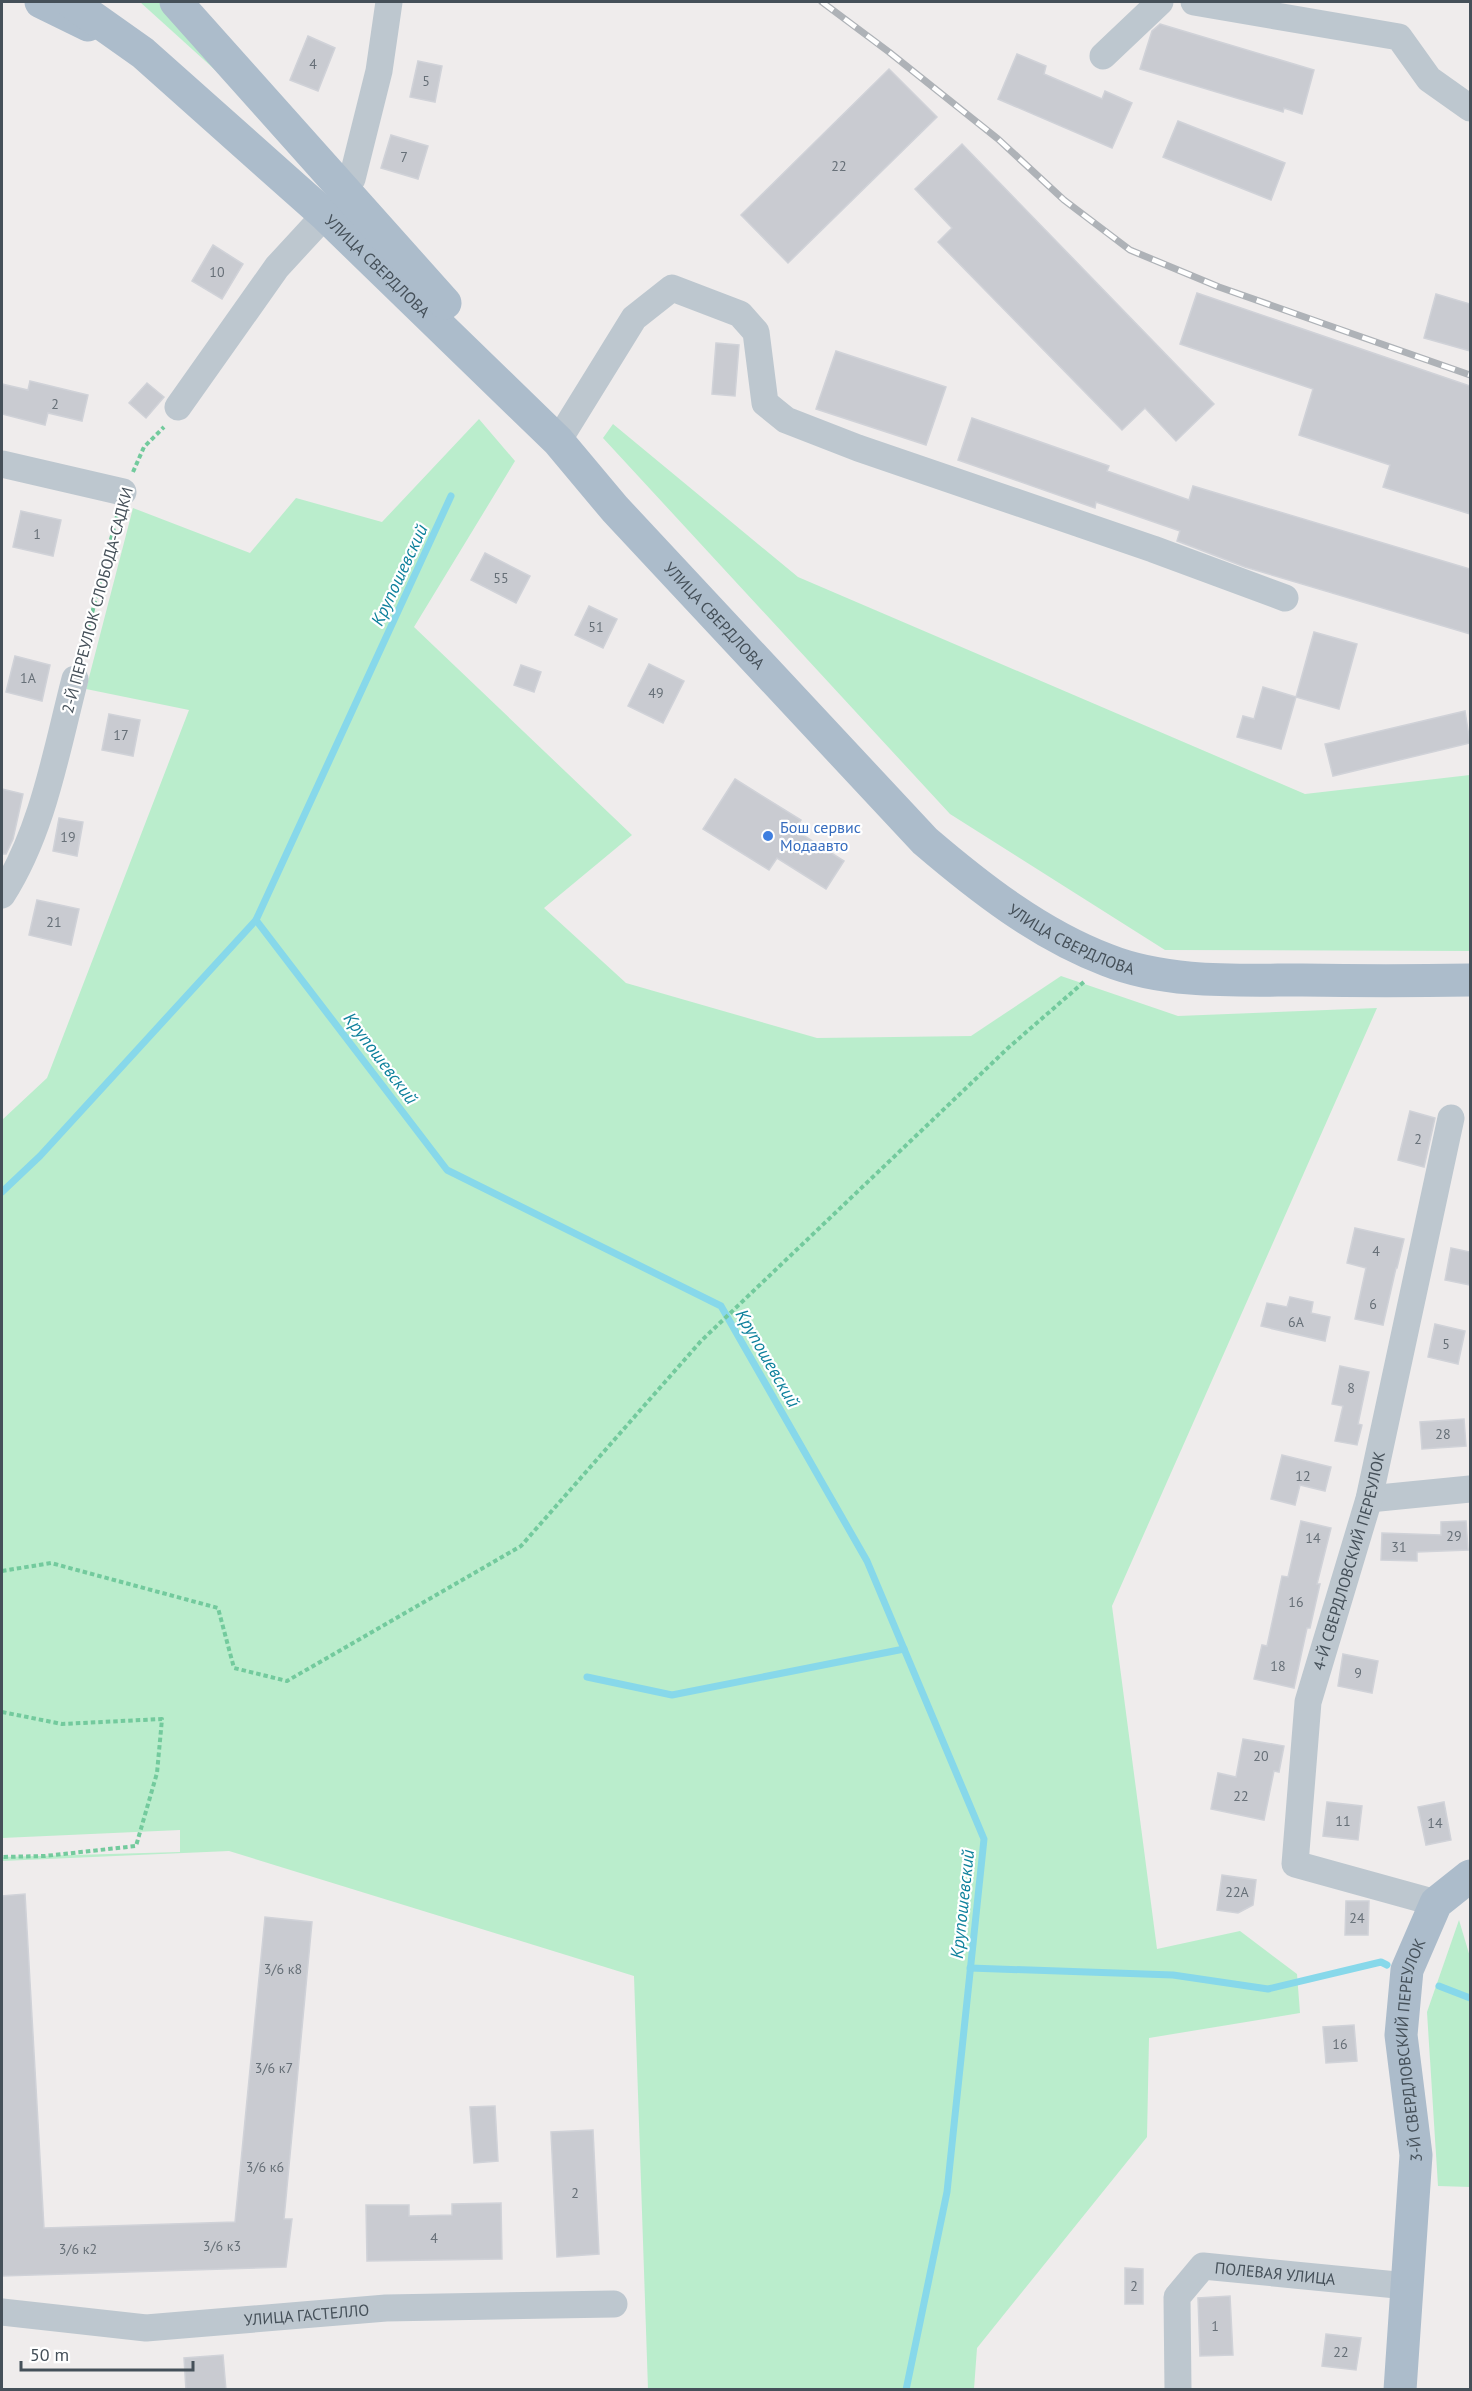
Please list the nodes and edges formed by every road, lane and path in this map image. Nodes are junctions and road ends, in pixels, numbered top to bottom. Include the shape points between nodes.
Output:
1 (41, 2) edge
2 (71, 2) edge
3 (176, 2) edge
4 (389, 2) edge
5 (1160, 2) edge
6 (1194, 2) edge
7 (143, 53) junction
8 (1103, 56) dead end
9 (1470, 108) edge
10 (334, 202) junction
11 (178, 407) joint
12 (558, 441) junction
13 (2, 464) edge
14 (123, 492) junction
15 (1285, 598) dead end
16 (75, 679) joint
17 (2, 895) edge
18 (1108, 961) junction
19 (1470, 980) edge
20 (1451, 1118) dead end
21 (1470, 1489) edge
22 (1369, 1499) junction
23 (2, 1571) edge
24 (2, 1712) edge
25 (2, 1857) edge
26 (1470, 1876) edge
27 (1436, 1903) junction
28 (1407, 2286) junction
29 (614, 2304) dead end
30 (2, 2312) edge
31 (1178, 2390) edge
32 (1400, 2390) edge

1 - 7 main road
2 - 7 main road, УЛИЦА СВЕРДЛОВА
3 - 10 main road via 306,146
4 - 10 street via 379,71 352,179
5 - 8 street
6 - 9 street via 1399,37 1429,79
7 - 10 main road, УЛИЦА СВЕРДЛОВА
10 - 11 street via 277,267
10 - 12 main road, УЛИЦА СВЕРДЛОВА via 460,319
11 - 14 path, 2-Й ПЕРЕУЛОК СЛОБОДА-САДКИ via 144,447
12 - 15 street via 634,318 672,288 740,314 756,332 765,403 786,420
12 - 18 main road, УЛИЦА СВЕРДЛОВА via 615,509 925,841 1014,911
13 - 14 street
14 - 16 path, 2-Й ПЕРЕУЛОК СЛОБОДА-САДКИ
16 - 17 street, 2-Й ПЕРЕУЛОК СЛОБОДА-САДКИ via 40,812 16,873
18 - 19 main road, УЛИЦА СВЕРДЛОВА via 1144,972 1191,977
18 - 23 path via 1008,1048 701,1341 521,1546 287,1681 234,1668 218,1608 51,1563
20 - 22 street, 4-Й СВЕРДЛОВСКИЙ ПЕРЕУЛОК
21 - 22 street
22 - 27 street, 4-Й СВЕРДЛОВСКИЙ ПЕРЕУЛОК via 1308,1702 1295,1864
24 - 25 path via 62,1724 162,1719 157,1773 136,1846
26 - 27 main road, 3-Й СВЕРДЛОВСКИЙ ПЕРЕУЛОК
27 - 28 main road, 3-Й СВЕРДЛОВСКИЙ ПЕРЕУЛОК via 1407,1970 1401,2035 1416,2155
28 - 31 street, ПОЛЕВАЯ УЛИЦА via 1203,2265 1177,2297
28 - 32 main road, 3-Й СВЕРДЛОВСКИЙ ПЕРЕУЛОК
29 - 30 street, УЛИЦА ГАСТЕЛЛО via 386,2308 146,2328

